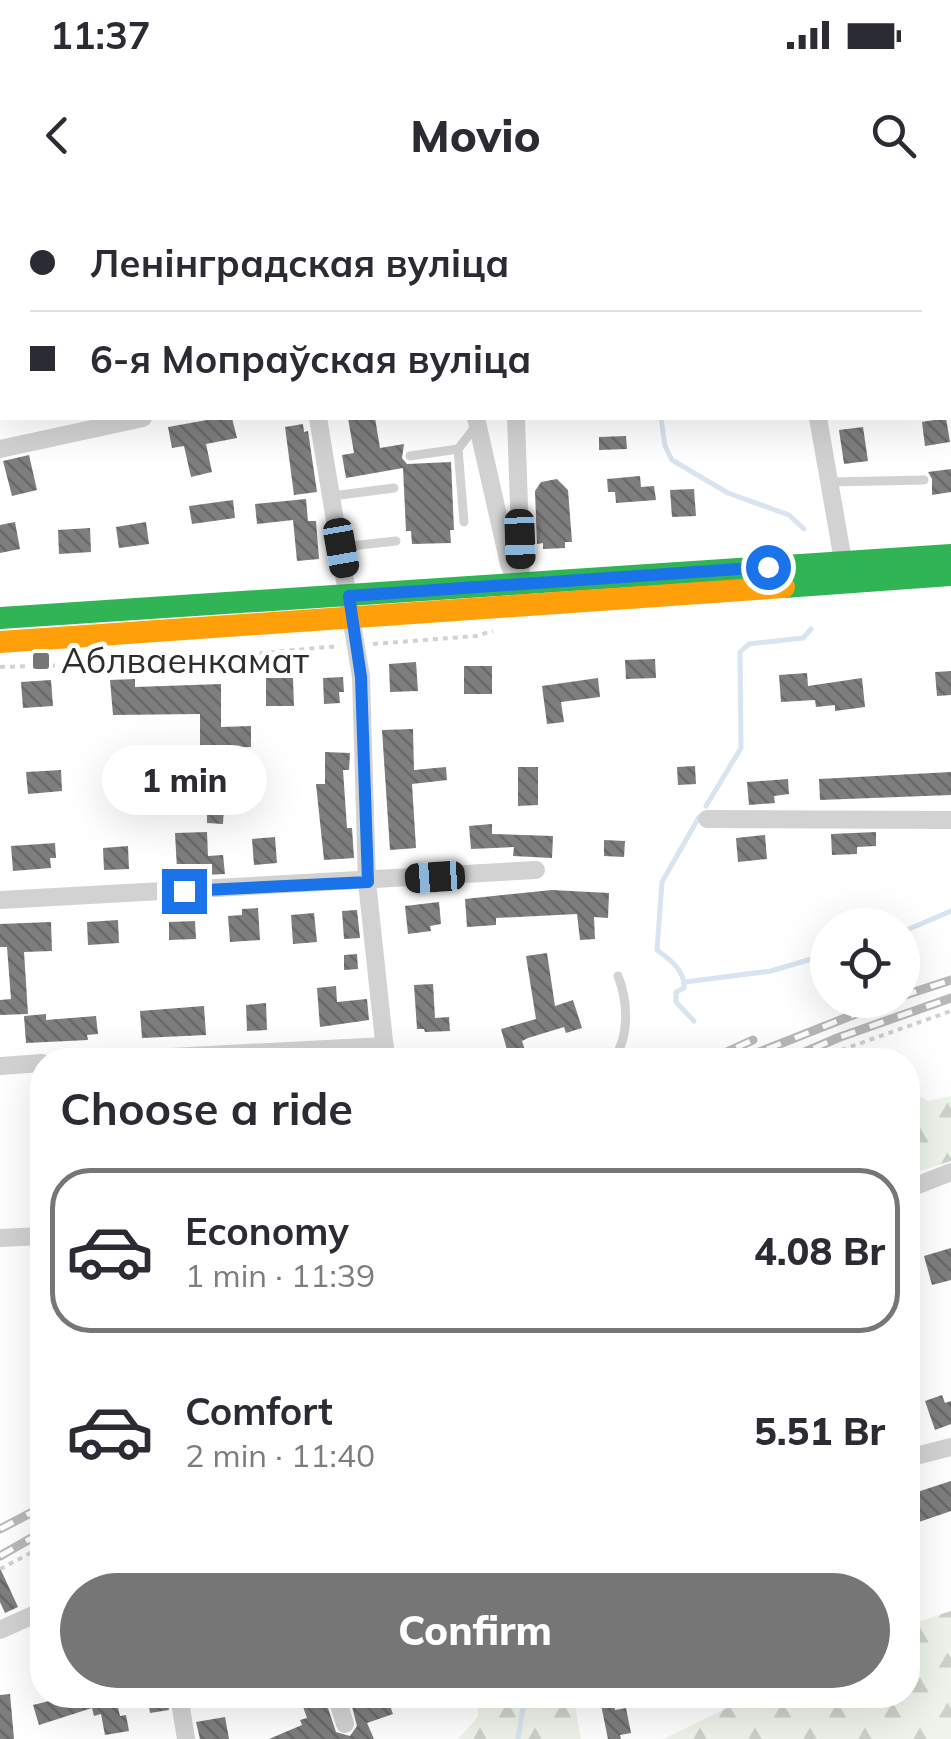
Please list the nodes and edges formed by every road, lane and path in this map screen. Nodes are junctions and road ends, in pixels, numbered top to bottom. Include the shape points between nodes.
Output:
1 (134, 420) edge
2 (318, 420) edge
3 (516, 420) edge
4 (818, 420) edge
5 (477, 421) edge
6 (0, 449) edge
7 (458, 449) junction
8 (410, 456) dead end
9 (924, 480) dead end
10 (828, 482) junction
11 (394, 488) dead end
12 (332, 496) junction
13 (464, 522) dead end
14 (396, 541) dead end
15 (341, 548) junction
16 (951, 555) edge
17 (845, 572) junction
18 (951, 575) edge
19 (519, 595) junction
20 (351, 607) junction
21 (0, 618) edge
22 (507, 627) dead end
23 (0, 642) edge
24 (356, 645) junction
25 (0, 668) edge
26 (708, 819) dead end
27 (951, 820) edge
28 (536, 870) dead end
29 (368, 882) junction
30 (0, 900) edge
31 (618, 976) dead end
32 (951, 1011) edge
33 (385, 1048) edge
34 (620, 1048) edge
35 (846, 1048) edge
36 (30, 1065) edge
37 (0, 1066) edge
38 (951, 1172) edge
39 (920, 1184) edge
40 (30, 1237) edge
41 (0, 1238) edge
42 (951, 1446) edge
43 (920, 1455) edge
44 (30, 1553) edge
45 (0, 1569) edge
46 (30, 1616) edge
47 (0, 1630) edge
48 (181, 1708) edge
49 (340, 1708) edge
50 (346, 1724) dead end
51 (186, 1739) edge

1 - 6 street
2 - 12 street
3 - 19 street
4 - 10 street
5 - 7 lane
5 - 19 street
7 - 8 lane
7 - 13 lane
9 - 10 lane
10 - 17 street
11 - 12 lane
12 - 15 street
14 - 15 lane
15 - 20 street
16 - 17 main road
17 - 18 main road
17 - 19 main road
19 - 20 main road
20 - 21 main road
20 - 23 main road
20 - 24 street
22 - 24 path via 476,636
24 - 25 path
24 - 29 street
26 - 27 street
28 - 29 street
29 - 30 street
29 - 33 street
31 - 34 lane via 626,996
32 - 35 path
36 - 37 street
38 - 39 street
40 - 41 street
42 - 43 street
44 - 45 path
46 - 47 street
48 - 51 street
49 - 50 street

